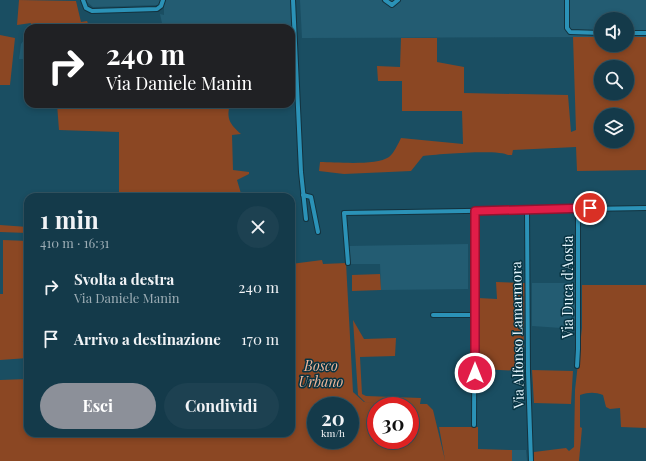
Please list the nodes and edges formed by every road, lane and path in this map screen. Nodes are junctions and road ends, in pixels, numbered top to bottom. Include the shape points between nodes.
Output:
1 (83, 0) edge
2 (163, 0) edge
3 (293, 0) edge
4 (385, 0) edge
5 (398, 0) edge
6 (567, 0) edge
7 (294, 24) edge
8 (594, 33) edge
9 (634, 33) edge
10 (646, 33) edge
11 (295, 43) edge
12 (303, 195) junction
13 (646, 208) edge
14 (578, 209) junction
15 (527, 210) junction
16 (475, 211) junction
17 (306, 218) dead end
18 (318, 232) dead end
19 (348, 263) dead end
20 (433, 315) dead end
21 (475, 315) junction
22 (577, 366) dead end
23 (474, 425) dead end
24 (531, 461) edge

1 - 2 street via 86,8 92,11 157,9
3 - 7 street
4 - 5 street via 392,5
6 - 8 street via 567,28 570,32
9 - 10 street
11 - 12 street
12 - 17 street
12 - 18 street via 311,197
13 - 14 street
14 - 15 street
14 - 22 street, Via Duca d'Aosta
15 - 16 street
15 - 24 street, Via Alfonso Lamarmora
16 - 19 street via 344,213
16 - 21 street
20 - 21 street
21 - 23 street

